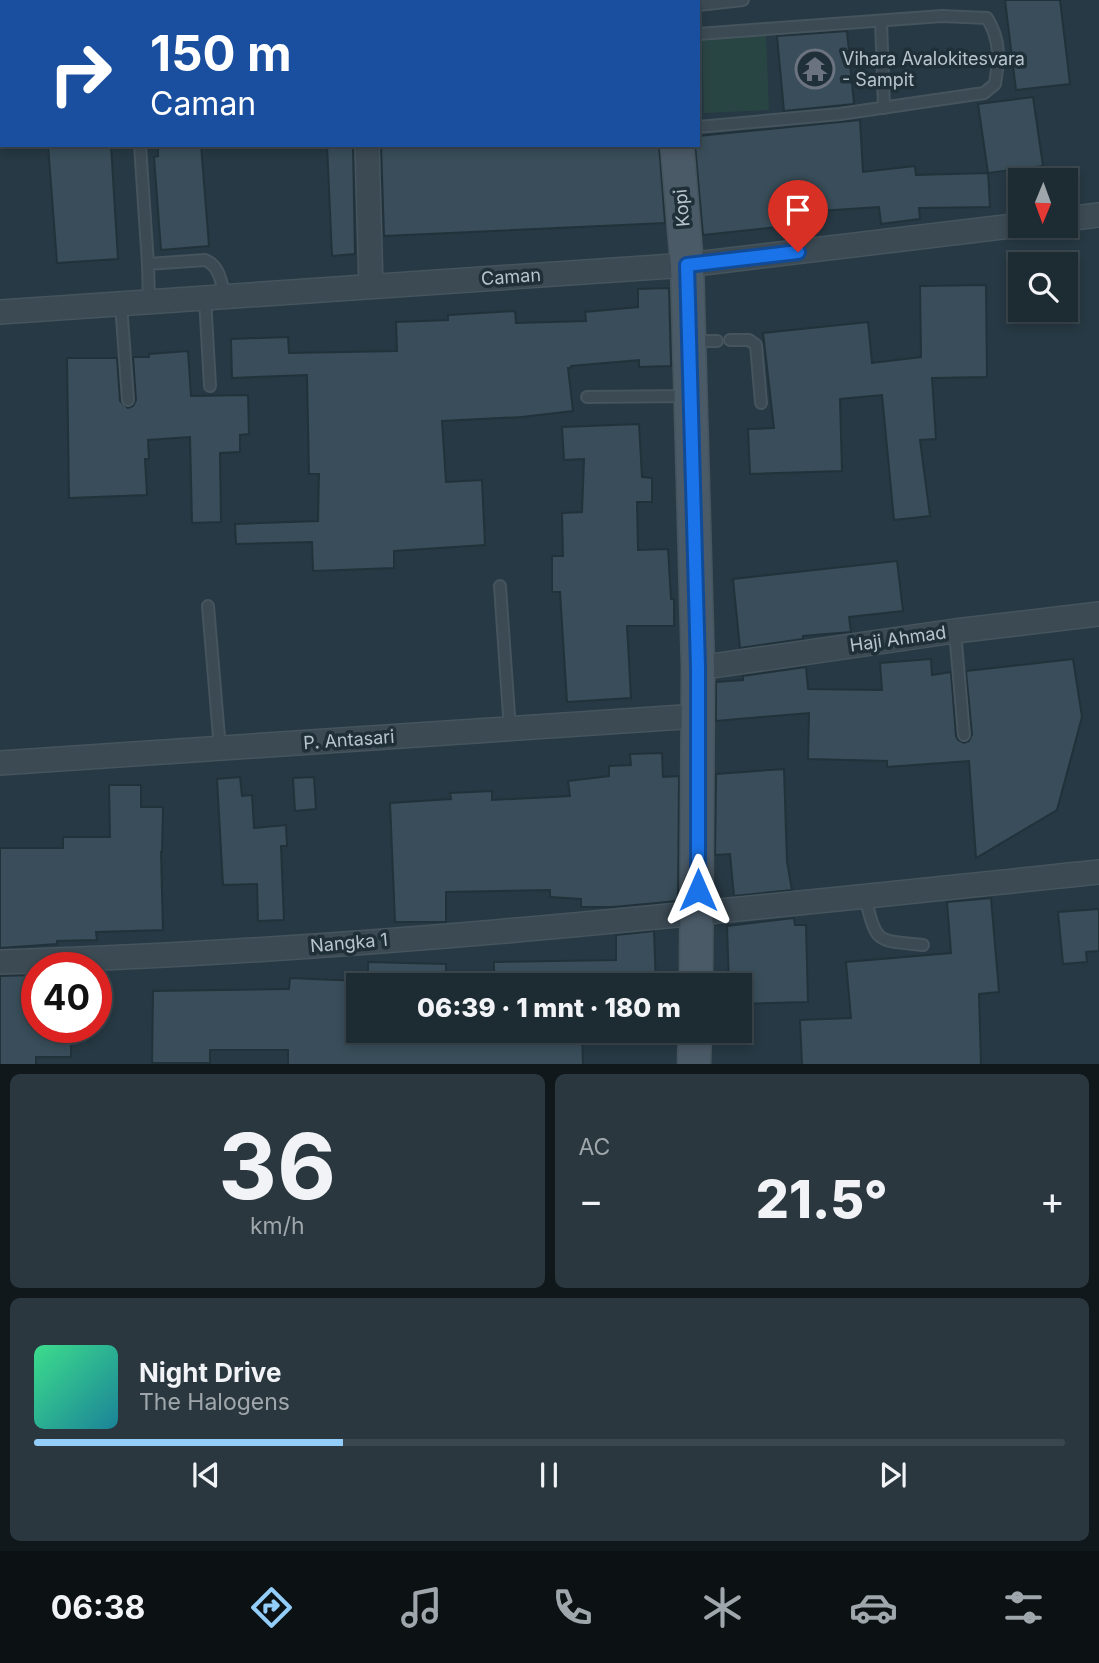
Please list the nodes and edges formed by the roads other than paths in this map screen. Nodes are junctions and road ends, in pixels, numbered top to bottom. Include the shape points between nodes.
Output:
1 (743, 0) edge
2 (700, 5) edge
3 (881, 21) junction
4 (700, 34) edge
5 (884, 108) junction
6 (700, 127) edge
7 (140, 147) edge
8 (367, 147) edge
9 (677, 147) edge
10 (1099, 215) edge
11 (1078, 218) edge
12 (1008, 226) edge
13 (148, 264) junction
14 (687, 265) junction
15 (372, 286) junction
16 (215, 298) junction
17 (149, 302) junction
18 (121, 304) junction
19 (0, 312) edge
20 (730, 340) dead end
21 (210, 386) dead end
22 (690, 396) junction
23 (587, 397) dead end
24 (128, 400) dead end
25 (761, 403) dead end
26 (500, 586) dead end
27 (208, 606) dead end
28 (1099, 614) edge
29 (955, 631) junction
30 (698, 668) junction
31 (698, 716) junction
32 (510, 730) junction
33 (964, 735) dead end
34 (220, 749) junction
35 (0, 763) edge
36 (1099, 872) edge
37 (865, 897) junction
38 (698, 915) junction
39 (923, 946) dead end
40 (0, 962) edge
41 (696, 973) edge
42 (695, 1043) edge
43 (695, 1064) edge

1 - 2 lane
3 - 4 lane
3 - 5 lane
3 - 5 lane via 987,18 997,34 995,85 984,93
5 - 6 lane
7 - 13 lane
8 - 15 street
9 - 14 street, Kopi
10 - 11 street
12 - 14 street, Caman
13 - 16 lane via 213,263 218,272
13 - 17 lane
14 - 15 street, Caman
14 - 22 street, Kopi via 703,341
15 - 16 street, Caman
16 - 17 street, Caman
16 - 21 lane
17 - 18 street, Caman
18 - 19 street, Caman
18 - 24 lane
20 - 25 lane via 749,340 756,345
22 - 23 lane
22 - 30 street, Kopi
26 - 32 lane
27 - 34 lane
28 - 29 street, Haji Ahmad
29 - 30 street, Haji Ahmad
29 - 33 lane
30 - 31 street, Kopi
31 - 32 street, P. Antasari
31 - 38 street, Kopi
32 - 34 street, P. Antasari
34 - 35 street, P. Antasari
36 - 37 street, Nangka 1
37 - 38 street, Nangka 1
37 - 39 lane via 874,931 885,941
38 - 40 street, Nangka 1 via 188,956
38 - 41 street, Kopi
42 - 43 street

